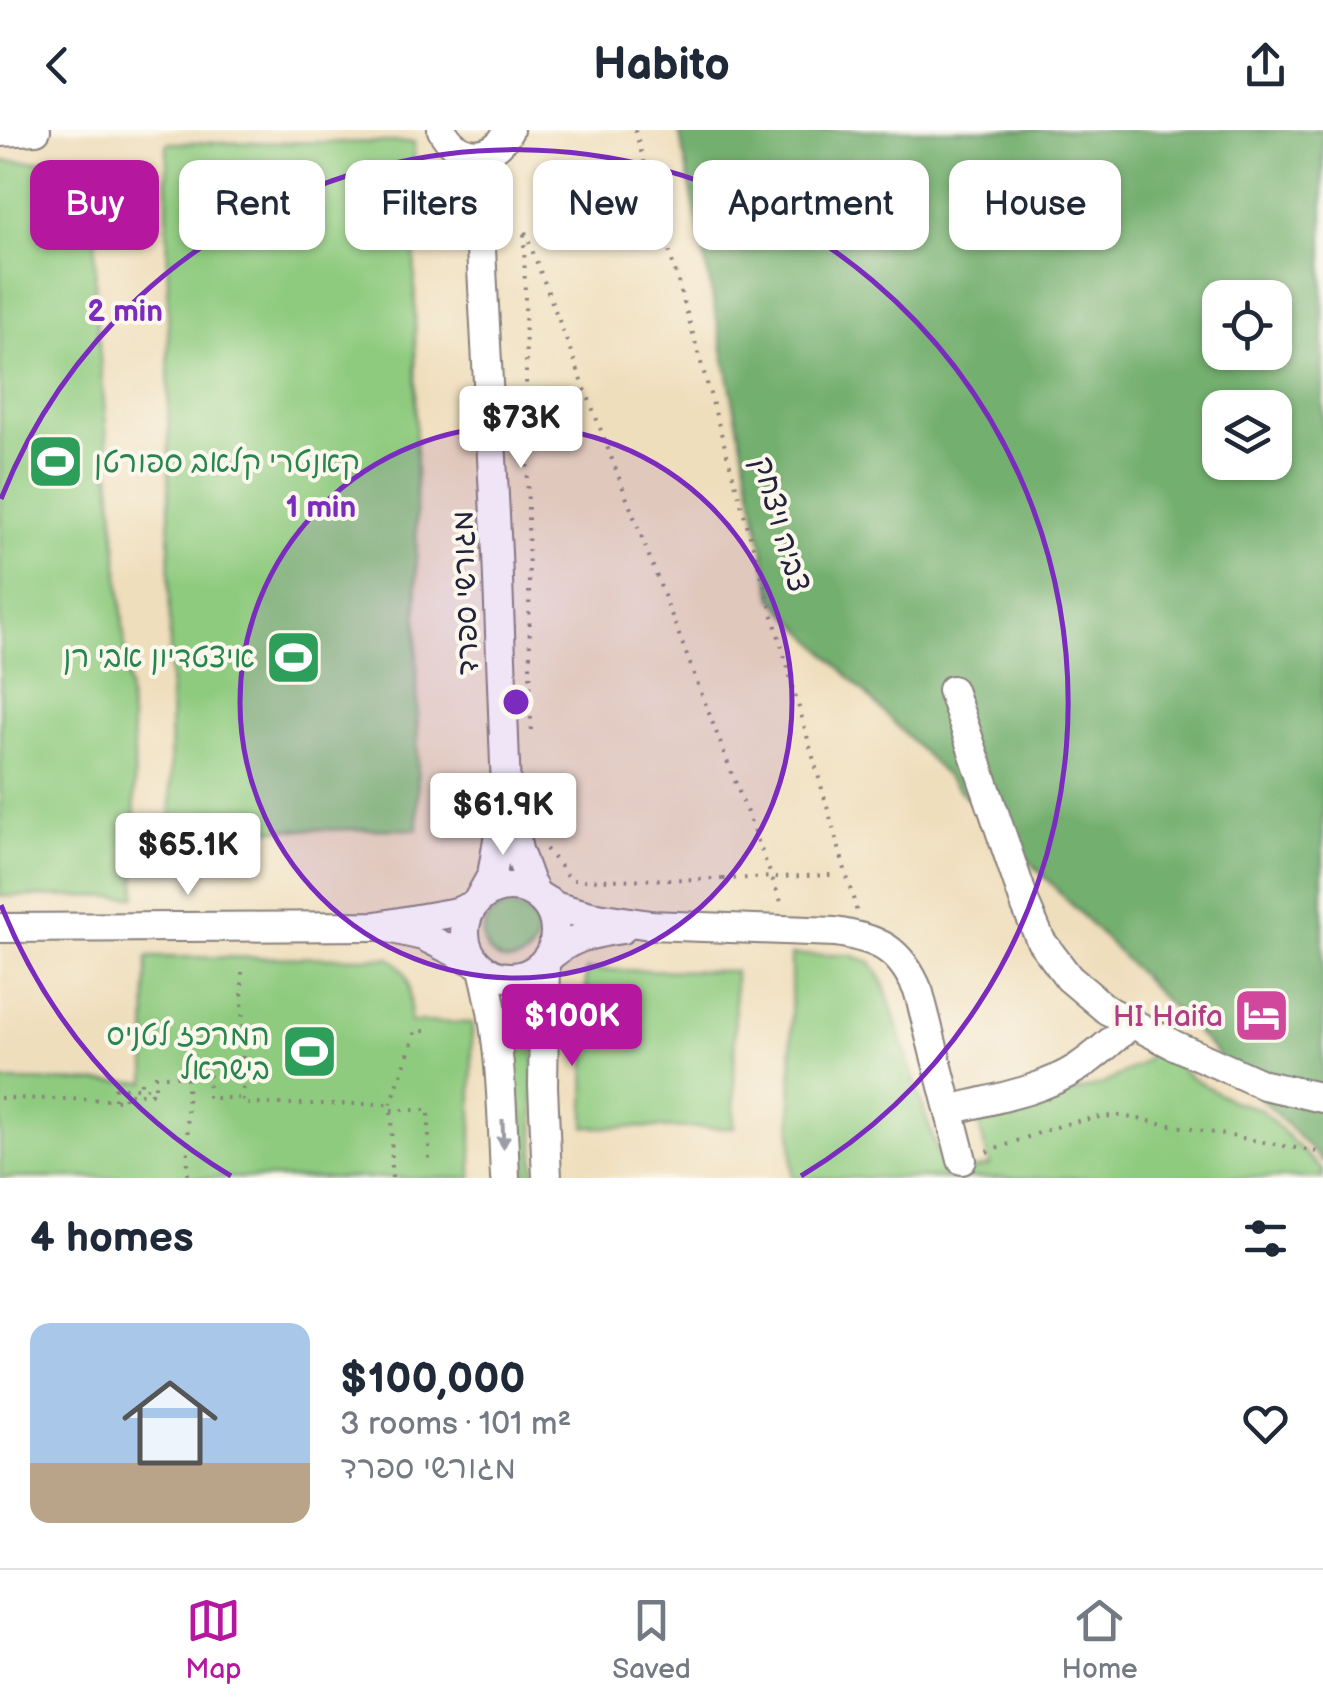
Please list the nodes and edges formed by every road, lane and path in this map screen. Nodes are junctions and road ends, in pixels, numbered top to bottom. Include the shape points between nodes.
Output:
1 (36, 130) edge
2 (442, 130) edge
3 (508, 130) edge
4 (635, 130) edge
5 (0, 132) edge
6 (476, 154) junction
7 (952, 690) dead end
8 (531, 735) dead end
9 (506, 790) junction
10 (542, 844) dead end
11 (831, 875) dead end
12 (537, 895) junction
13 (476, 902) junction
14 (650, 925) junction
15 (377, 926) junction
16 (0, 928) edge
17 (792, 930) junction
18 (862, 936) junction
19 (545, 961) junction
20 (480, 966) junction
21 (242, 972) dead end
22 (1132, 1022) junction
23 (429, 1031) dead end
24 (188, 1076) junction
25 (151, 1088) junction
26 (0, 1098) edge
27 (243, 1098) junction
28 (1323, 1098) edge
29 (115, 1100) junction
30 (390, 1107) junction
31 (949, 1110) junction
32 (1323, 1153) edge
33 (429, 1159) dead end
34 (962, 1160) joint
35 (188, 1178) edge
36 (392, 1178) edge
37 (505, 1178) edge
38 (547, 1178) edge

1 - 5 street
2 - 6 street via 455,147
3 - 6 street via 498,146
4 - 18 path, צביה ויצחק
6 - 9 street, מגורשי ספרד
7 - 22 street via 1041,941 1069,978
8 - 17 path via 524,229
9 - 12 street, מגורשי ספרד via 518,850
9 - 13 street, מגורשי ספרד via 492,875
10 - 11 path, bridge via 571,880
12 - 13 street via 510,886
12 - 14 street via 567,911
12 - 19 street via 556,932
13 - 15 street via 457,912
13 - 20 street via 466,941
14 - 17 street
14 - 19 street via 586,936
15 - 16 street
15 - 20 street via 423,936
17 - 18 street
18 - 31 street via 897,955 911,973
19 - 20 street via 511,976
19 - 38 street
20 -> 37 street via 500,1059
21 - 27 path
22 - 28 street via 1264,1084
22 - 31 street via 1073,1071
23 - 30 path via 416,1031
24 - 25 path via 155,1076
24 - 27 path via 209,1076 208,1098
24 - 35 path
25 - 29 path via 151,1094
25 - 29 path via 115,1088
26 - 29 path
27 - 30 path via 243,1104
30 - 33 path via 429,1110
30 - 36 path
31 - 34 street
32 - 34 path via 1102,1116

